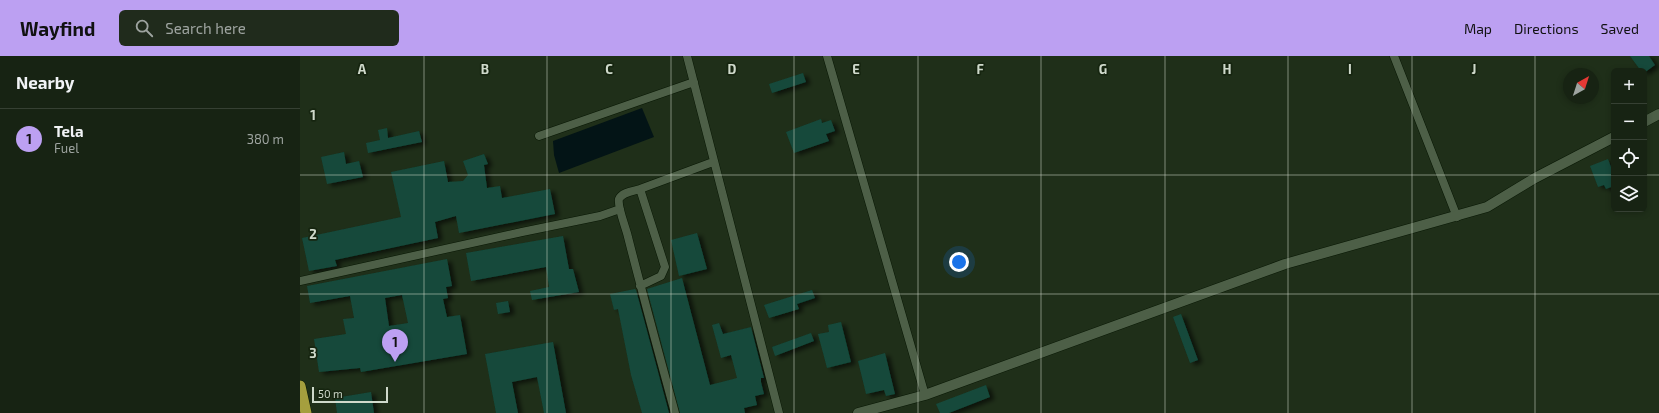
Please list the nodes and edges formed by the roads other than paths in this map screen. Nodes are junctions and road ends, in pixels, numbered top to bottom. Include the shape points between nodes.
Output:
1 (686, 56) edge
2 (827, 56) edge
3 (1394, 56) edge
4 (694, 82) junction
5 (1659, 114) edge
6 (1647, 120) edge
7 (539, 136) dead end
8 (1611, 139) edge
9 (713, 162) junction
10 (640, 189) junction
11 (620, 209) junction
12 (1457, 217) junction
13 (300, 281) edge
14 (640, 286) junction
15 (300, 386) edge
16 (925, 395) junction
17 (306, 413) edge
18 (675, 413) edge
19 (779, 413) edge
20 (858, 413) edge

1 - 4 street
2 - 16 street
3 - 12 street
4 - 7 street
4 - 9 street
5 - 6 street
8 - 12 street via 1535,178 1487,207
9 - 10 street
9 - 19 street
10 - 11 street via 621,196
10 - 14 street via 665,267 661,276
11 - 13 street via 600,216
11 - 14 street
12 - 16 street via 1285,264
14 - 18 street
15 - 17 highway
16 - 20 street

